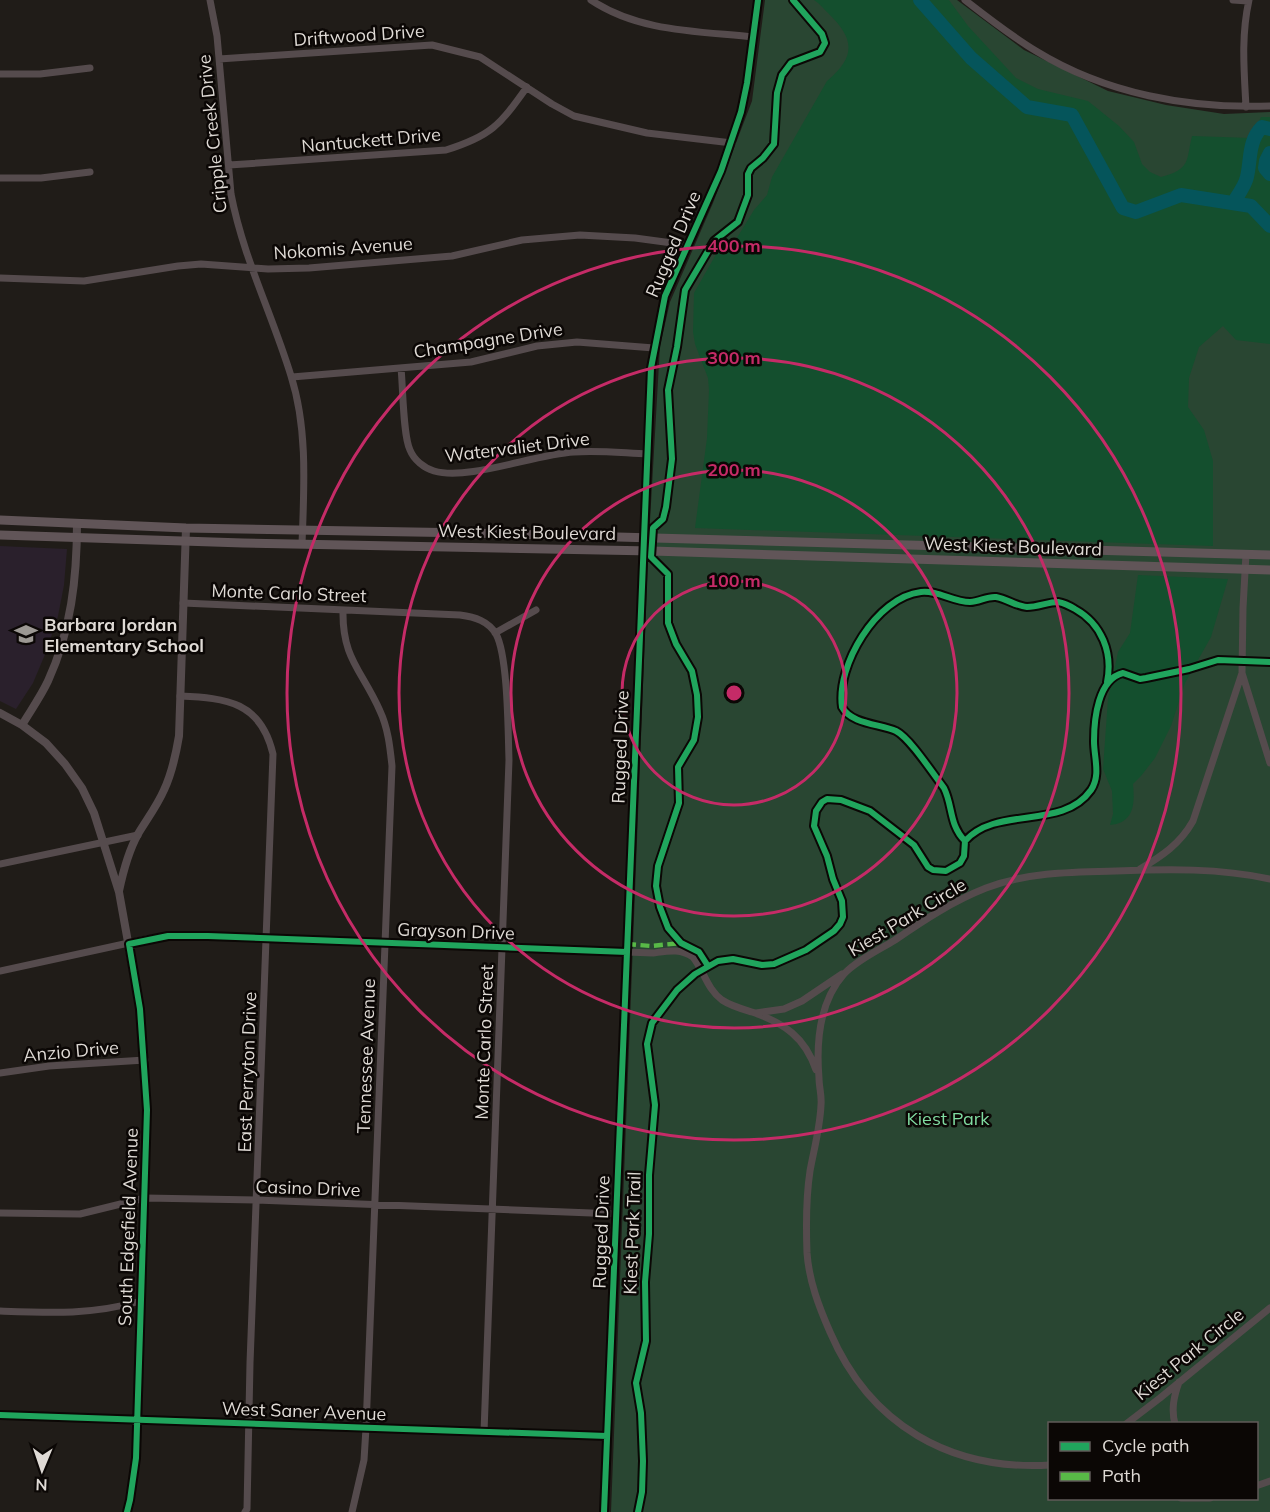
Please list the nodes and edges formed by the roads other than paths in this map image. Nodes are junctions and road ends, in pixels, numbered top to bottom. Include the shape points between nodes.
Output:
1 (210, 0) edge
2 (591, 0) edge
3 (758, 0) edge
4 (966, 0) edge
5 (1233, 0) edge
6 (1248, 1) edge
7 (754, 37) junction
8 (219, 59) junction
9 (90, 68) dead end
10 (0, 74) edge
11 (527, 87) junction
12 (1270, 106) edge
13 (1246, 107) junction
14 (732, 143) junction
15 (228, 165) junction
16 (90, 172) dead end
17 (0, 178) edge
18 (687, 245) junction
19 (252, 267) junction
20 (0, 278) edge
21 (654, 348) junction
22 (401, 368) junction
23 (292, 377) junction
24 (648, 454) junction
25 (0, 520) edge
26 (77, 523) junction
27 (186, 528) junction
28 (303, 529) junction
29 (471, 533) junction
30 (0, 535) edge
31 (77, 538) junction
32 (644, 539) junction
33 (185, 541) junction
34 (302, 544) junction
35 (471, 547) junction
36 (643, 551) junction
37 (1246, 554) junction
38 (1270, 555) edge
39 (1246, 570) junction
40 (1270, 570) edge
41 (183, 603) junction
42 (343, 610) junction
43 (536, 610) dead end
44 (495, 633) junction
45 (1242, 673) junction
46 (180, 696) junction
47 (0, 713) edge
48 (22, 725) junction
49 (1270, 763) edge
50 (138, 835) junction
51 (102, 843) junction
52 (0, 864) edge
53 (1138, 870) junction
54 (1270, 879) edge
55 (119, 892) junction
56 (267, 938) junction
57 (385, 943) junction
58 (129, 944) junction
59 (502, 948) junction
60 (627, 952) junction
61 (0, 970) edge
62 (845, 973) junction
63 (756, 1013) junction
64 (145, 1060) junction
65 (0, 1073) edge
66 (819, 1079) junction
67 (145, 1198) junction
68 (256, 1200) junction
69 (375, 1205) junction
70 (492, 1210) junction
71 (0, 1213) edge
72 (617, 1214) junction
73 (141, 1302) junction
74 (1270, 1308) edge
75 (0, 1311) edge
76 (1179, 1381) junction
77 (0, 1415) edge
78 (137, 1419) junction
79 (1128, 1422) edge
80 (1175, 1422) edge
81 (249, 1424) junction
82 (366, 1428) junction
83 (484, 1432) junction
84 (607, 1436) junction
85 (1048, 1465) edge
86 (247, 1511) edge
87 (127, 1512) edge
88 (352, 1512) edge
89 (604, 1512) edge

1 - 8 street, Cripple Creek Drive
2 - 7 street via 636,22
3 - 7 street, Rugged Drive
4 - 13 street via 1036,51 1093,79 1176,102
5 - 6 street
6 - 13 street via 1242,50
7 - 14 street, Rugged Drive via 746,91
8 - 11 street, Driftwood Drive via 432,45 480,57
8 - 15 street, Cripple Creek Drive
9 - 10 street
11 - 14 street, Driftwood Drive via 574,116 598,123
11 - 15 street, Nantuckett Drive via 492,130 446,150
12 - 13 street
14 - 18 street, Rugged Drive
15 - 19 street, Cripple Creek Drive via 234,212
16 - 17 street
18 - 19 street, Nokomis Avenue via 553,236 452,256 286,269
18 - 21 street, Rugged Drive via 665,296
19 - 20 street, Nokomis Avenue via 201,264 84,280
19 - 23 street, Cripple Creek Drive
21 - 22 street, Champagne Drive via 567,342 471,362
21 - 24 street, Rugged Drive
22 - 23 street, Champagne Drive
22 - 24 street, Watervaliet Drive via 410,451 423,466 434,471 486,469 574,452
23 - 28 street, Cripple Creek Drive via 300,417
24 - 32 street, Rugged Drive
25 - 26 main road, West Kiest Boulevard
26 - 27 main road, West Kiest Boulevard
26 - 31 street
27 - 28 main road, West Kiest Boulevard
27 - 33 street, South Edgefield Avenue
28 - 29 main road, West Kiest Boulevard
28 - 34 street, Cripple Creek Drive
29 - 32 main road, West Kiest Boulevard
29 - 35 main road
30 - 31 main road, West Kiest Boulevard
31 - 33 main road, West Kiest Boulevard
31 - 48 street via 71,612 47,682
32 - 36 street, Rugged Drive
32 - 37 main road, West Kiest Boulevard
33 - 34 main road, West Kiest Boulevard
33 - 41 street, South Edgefield Avenue
34 - 35 main road, West Kiest Boulevard
35 - 36 main road, West Kiest Boulevard
36 - 39 main road, West Kiest Boulevard
36 - 60 street, Rugged Drive
37 - 38 main road, West Kiest Boulevard
37 - 39 street
39 - 40 main road, West Kiest Boulevard
39 - 45 street
41 - 42 street, Monte Carlo Street
41 - 46 street, South Edgefield Avenue
42 - 44 street, Monte Carlo Street via 470,616 479,618
42 - 57 street, Tennessee Avenue via 346,645 380,710 390,744
43 - 44 street
44 - 59 street, Monte Carlo Street via 502,654 509,760
45 - 49 street
45 - 53 street via 1193,821 1173,847
46 - 50 street, South Edgefield Avenue via 179,736 168,779
46 - 56 street, East Perryton Drive via 232,702 249,711 270,739 274,767
47 - 48 street, South Edgefield Avenue
48 - 51 street, South Edgefield Avenue via 46,743 76,780 94,813
50 - 51 street
50 - 55 street, South Edgefield Avenue
51 - 52 street
51 - 55 street, South Edgefield Avenue
53 - 54 street, Kiest Park Circle via 1194,869
53 - 62 street, Kiest Park Circle via 1037,874 987,888 936,912
55 - 58 street, South Edgefield Avenue
56 - 57 street, Grayson Drive
56 - 58 street, Grayson Drive via 168,936
56 - 68 street, East Perryton Drive
57 - 59 street, Grayson Drive
57 - 69 street, Tennessee Avenue
58 - 61 street, Grayson Drive
58 - 64 street, South Edgefield Avenue
59 - 60 street, Grayson Drive
59 - 70 street, Monte Carlo Street
60 - 63 street, Grayson Drive via 674,950 688,954 721,999
60 - 72 street, Rugged Drive
62 - 63 street, Grayson Drive via 793,1005
62 - 66 street, Kiest Park Circle via 828,1002 819,1029
63 - 66 street, Grayson Drive via 798,1037
64 - 65 street, Anzio Drive
64 - 67 street, South Edgefield Avenue
66 - 85 street, Kiest Park Circle via 822,1102 806,1215 808,1256 817,1304 839,1355 871,1398 904,1428 938,1448 999,1465
67 - 68 street, Casino Drive
67 - 71 street, Casino Drive via 80,1214
67 - 73 street, South Edgefield Avenue
68 - 69 street, Casino Drive
68 - 81 street, East Perryton Drive
69 - 70 street, Casino Drive
69 - 82 street, Tennessee Avenue
70 - 72 street, Casino Drive
70 - 83 street, Monte Carlo Street
72 - 84 street, Rugged Drive
73 - 75 street via 89,1312
73 - 78 street, South Edgefield Avenue
74 - 76 street, Kiest Park Circle
76 - 79 street, Kiest Park Circle
76 - 80 street via 1173,1398
77 - 78 street, West Saner Avenue
78 - 81 street, West Saner Avenue
78 - 87 street, South Edgefield Avenue via 134,1479
81 - 82 street, West Saner Avenue
81 - 86 street, East Perryton Drive
82 - 83 street, West Saner Avenue
82 - 88 street, Tennessee Avenue via 364,1460
83 - 84 street, West Saner Avenue
84 - 89 street, Rugged Drive

